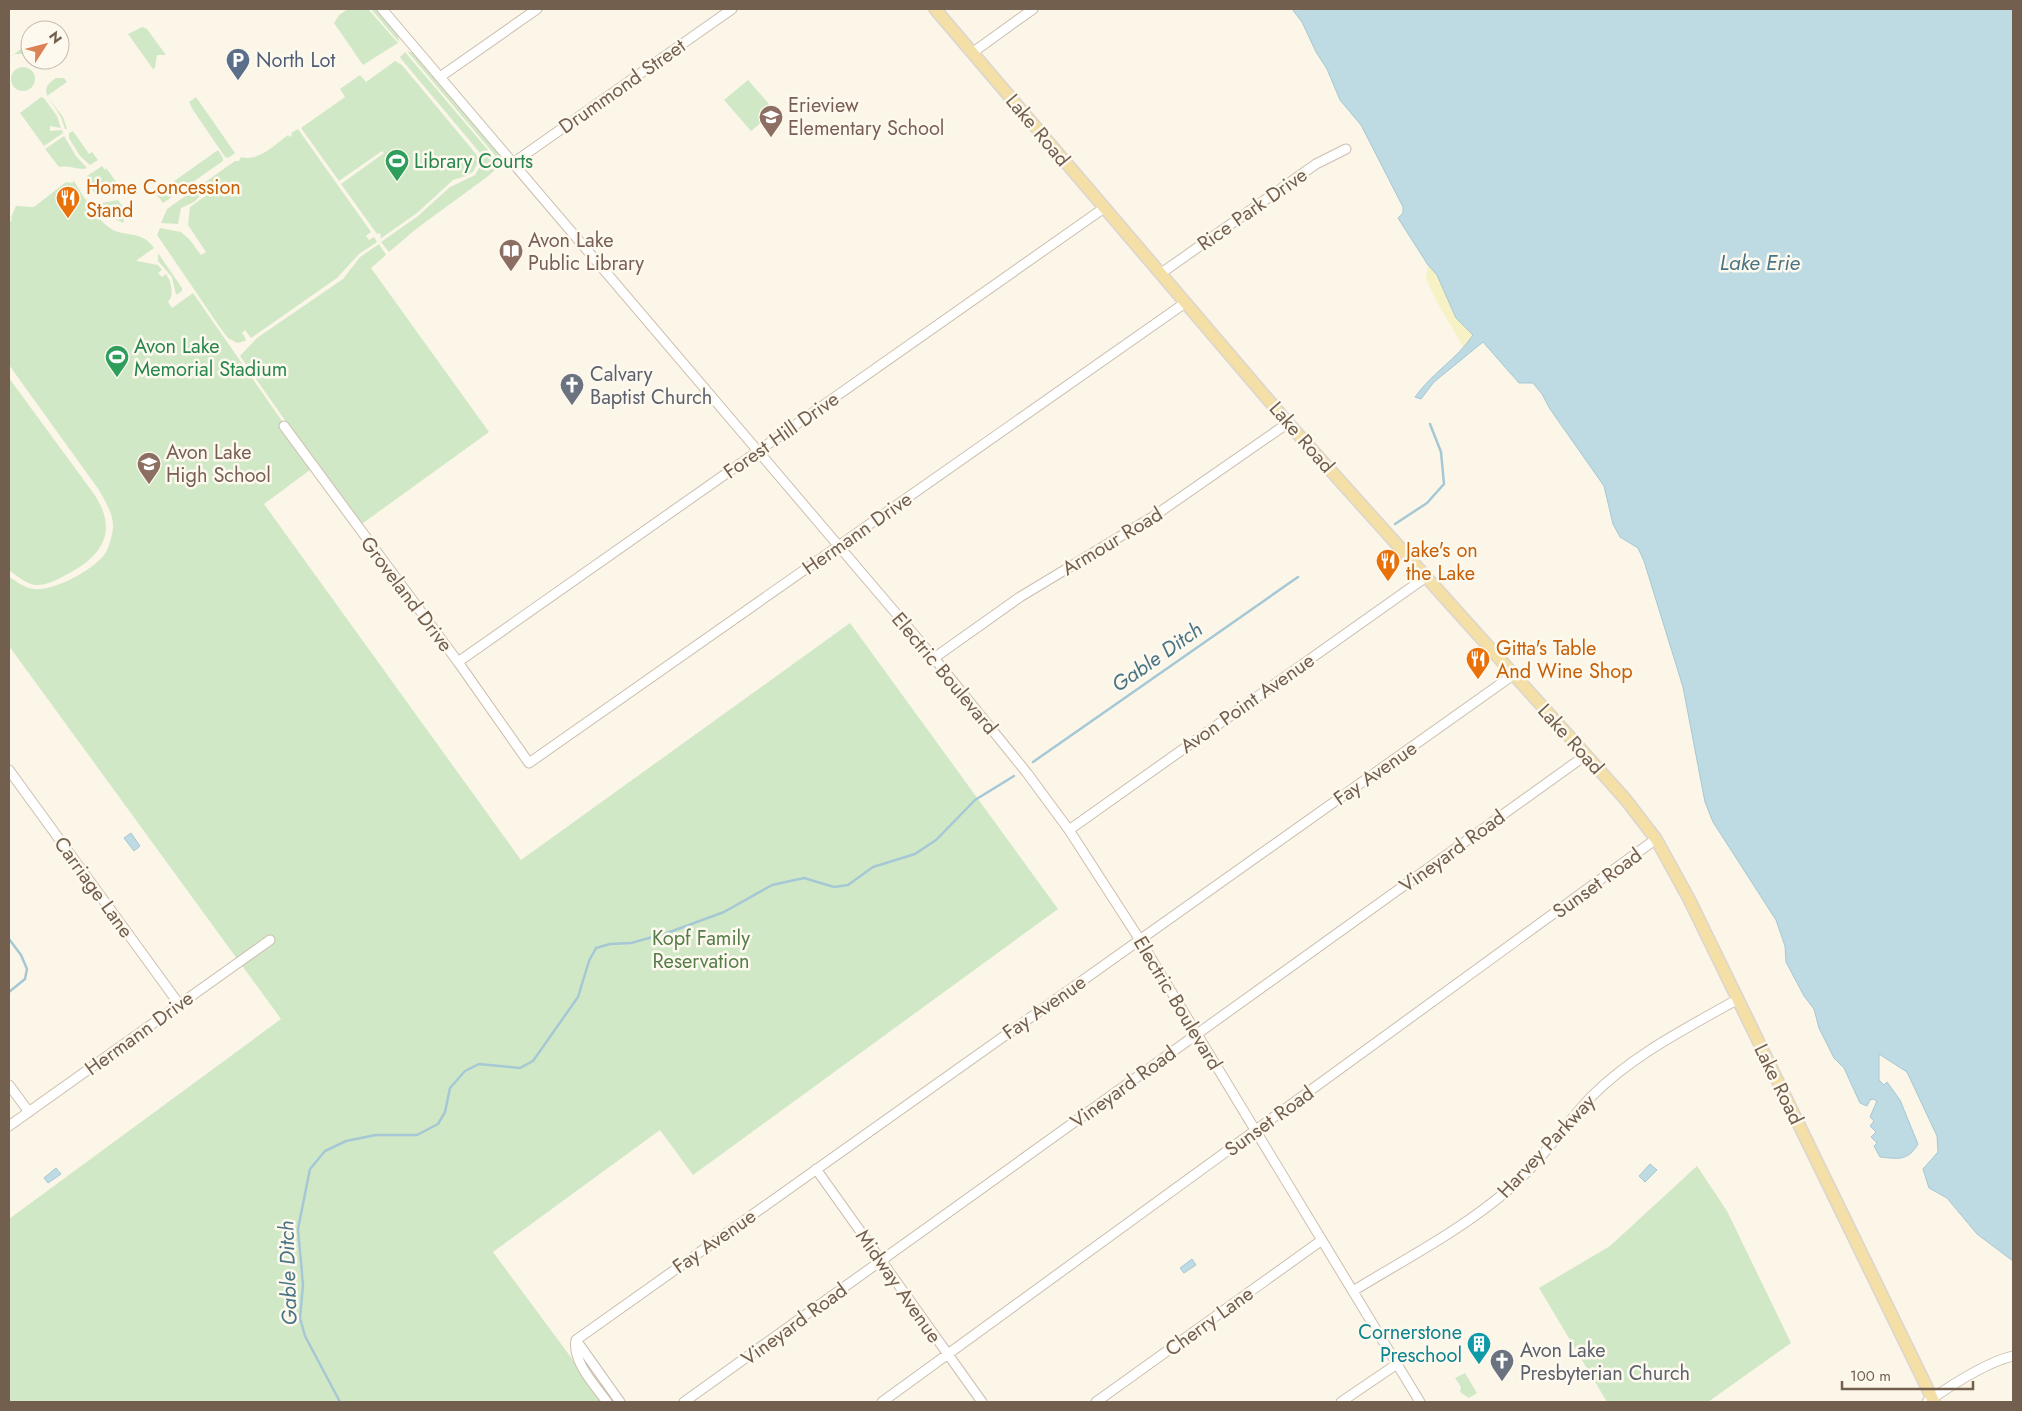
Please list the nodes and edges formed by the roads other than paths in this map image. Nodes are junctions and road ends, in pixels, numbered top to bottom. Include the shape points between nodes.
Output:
1 (382, 9) edge
2 (537, 9) edge
3 (732, 9) edge
4 (934, 9) edge
5 (1033, 9) edge
6 (972, 53) junction
7 (440, 77) junction
8 (1346, 149) dead end
9 (513, 163) junction
10 (1104, 208) junction
11 (1160, 274) junction
12 (1185, 303) junction
13 (1288, 423) junction
14 (284, 426) dead end
15 (758, 451) junction
16 (839, 546) junction
17 (1426, 577) junction
18 (934, 658) junction
19 (458, 662) junction
20 (1513, 675) junction
21 (1586, 755) junction
22 (529, 763) joint
23 (9, 770) edge
24 (1069, 830) junction
25 (1656, 839) junction
26 (270, 940) dead end
27 (1140, 940) junction
28 (1738, 999) junction
29 (179, 1004) junction
30 (1197, 1034) junction
31 (9, 1085) edge
32 (29, 1112) junction
33 (9, 1126) edge
34 (1256, 1131) junction
35 (816, 1169) junction
36 (1322, 1240) junction
37 (881, 1261) junction
38 (1352, 1291) junction
39 (576, 1340) junction
40 (948, 1355) junction
41 (2013, 1356) edge
42 (1397, 1364) junction
43 (1931, 1401) edge
44 (607, 1402) edge
45 (620, 1402) edge
46 (684, 1402) edge
47 (882, 1402) edge
48 (982, 1402) edge
49 (1096, 1402) edge
50 (1341, 1402) edge
51 (1420, 1402) edge

1 - 7 street, Electric Boulevard
2 - 7 street
3 - 9 street, Drummond Street
4 - 6 main road, Lake Road
5 - 6 street
6 - 10 main road, Lake Road
7 - 9 street, Electric Boulevard
8 - 11 street, Rice Park Drive via 1316,164
9 - 15 street, Electric Boulevard
10 - 11 main road, Lake Road
10 - 15 street, Forest Hill Drive
11 - 12 main road, Lake Road
12 - 13 main road, Lake Road
12 - 16 street, Hermann Drive
13 - 17 main road, Lake Road
13 - 18 street, Armour Road via 1154,516 1020,597
14 - 19 street, Groveland Drive
15 - 16 street, Electric Boulevard
15 - 19 street, Forest Hill Drive
16 - 18 street, Electric Boulevard
16 - 22 street, Hermann Drive
17 - 20 main road, Lake Road
17 - 24 street, Avon Point Avenue
18 - 24 street, Electric Boulevard
19 - 22 street, Groveland Drive
20 - 21 main road, Lake Road
20 - 27 street, Fay Avenue
21 - 25 main road, Lake Road
21 - 30 street, Vineyard Road
23 - 29 street, Carriage Lane
24 - 27 street, Electric Boulevard
25 - 28 main road, Lake Road via 1677,874
25 - 34 street, Sunset Road
26 - 29 street, Hermann Drive
27 - 30 street, Electric Boulevard
27 - 35 street, Fay Avenue
28 - 38 street, Harvey Parkway via 1662,1043 1614,1076 1532,1167 1485,1208
28 - 43 main road, Lake Road
29 - 32 street, Hermann Drive
30 - 34 street, Electric Boulevard
30 - 37 street, Vineyard Road
31 - 32 street
32 - 33 street, Hermann Drive
34 - 36 street, Electric Boulevard
34 - 40 street, Sunset Road
35 - 37 street, Midway Avenue
35 - 39 street, Fay Avenue
36 - 38 street, Electric Boulevard
36 - 49 street, Cherry Lane
37 - 40 street, Midway Avenue
37 - 46 street, Vineyard Road
38 - 42 street, Electric Boulevard
39 - 44 street via 574,1350 582,1367
39 - 45 street
40 - 47 street, Sunset Road
40 - 48 street, Midway Avenue
41 - 43 street via 1945,1389
42 - 50 street
42 - 51 street, Electric Boulevard

